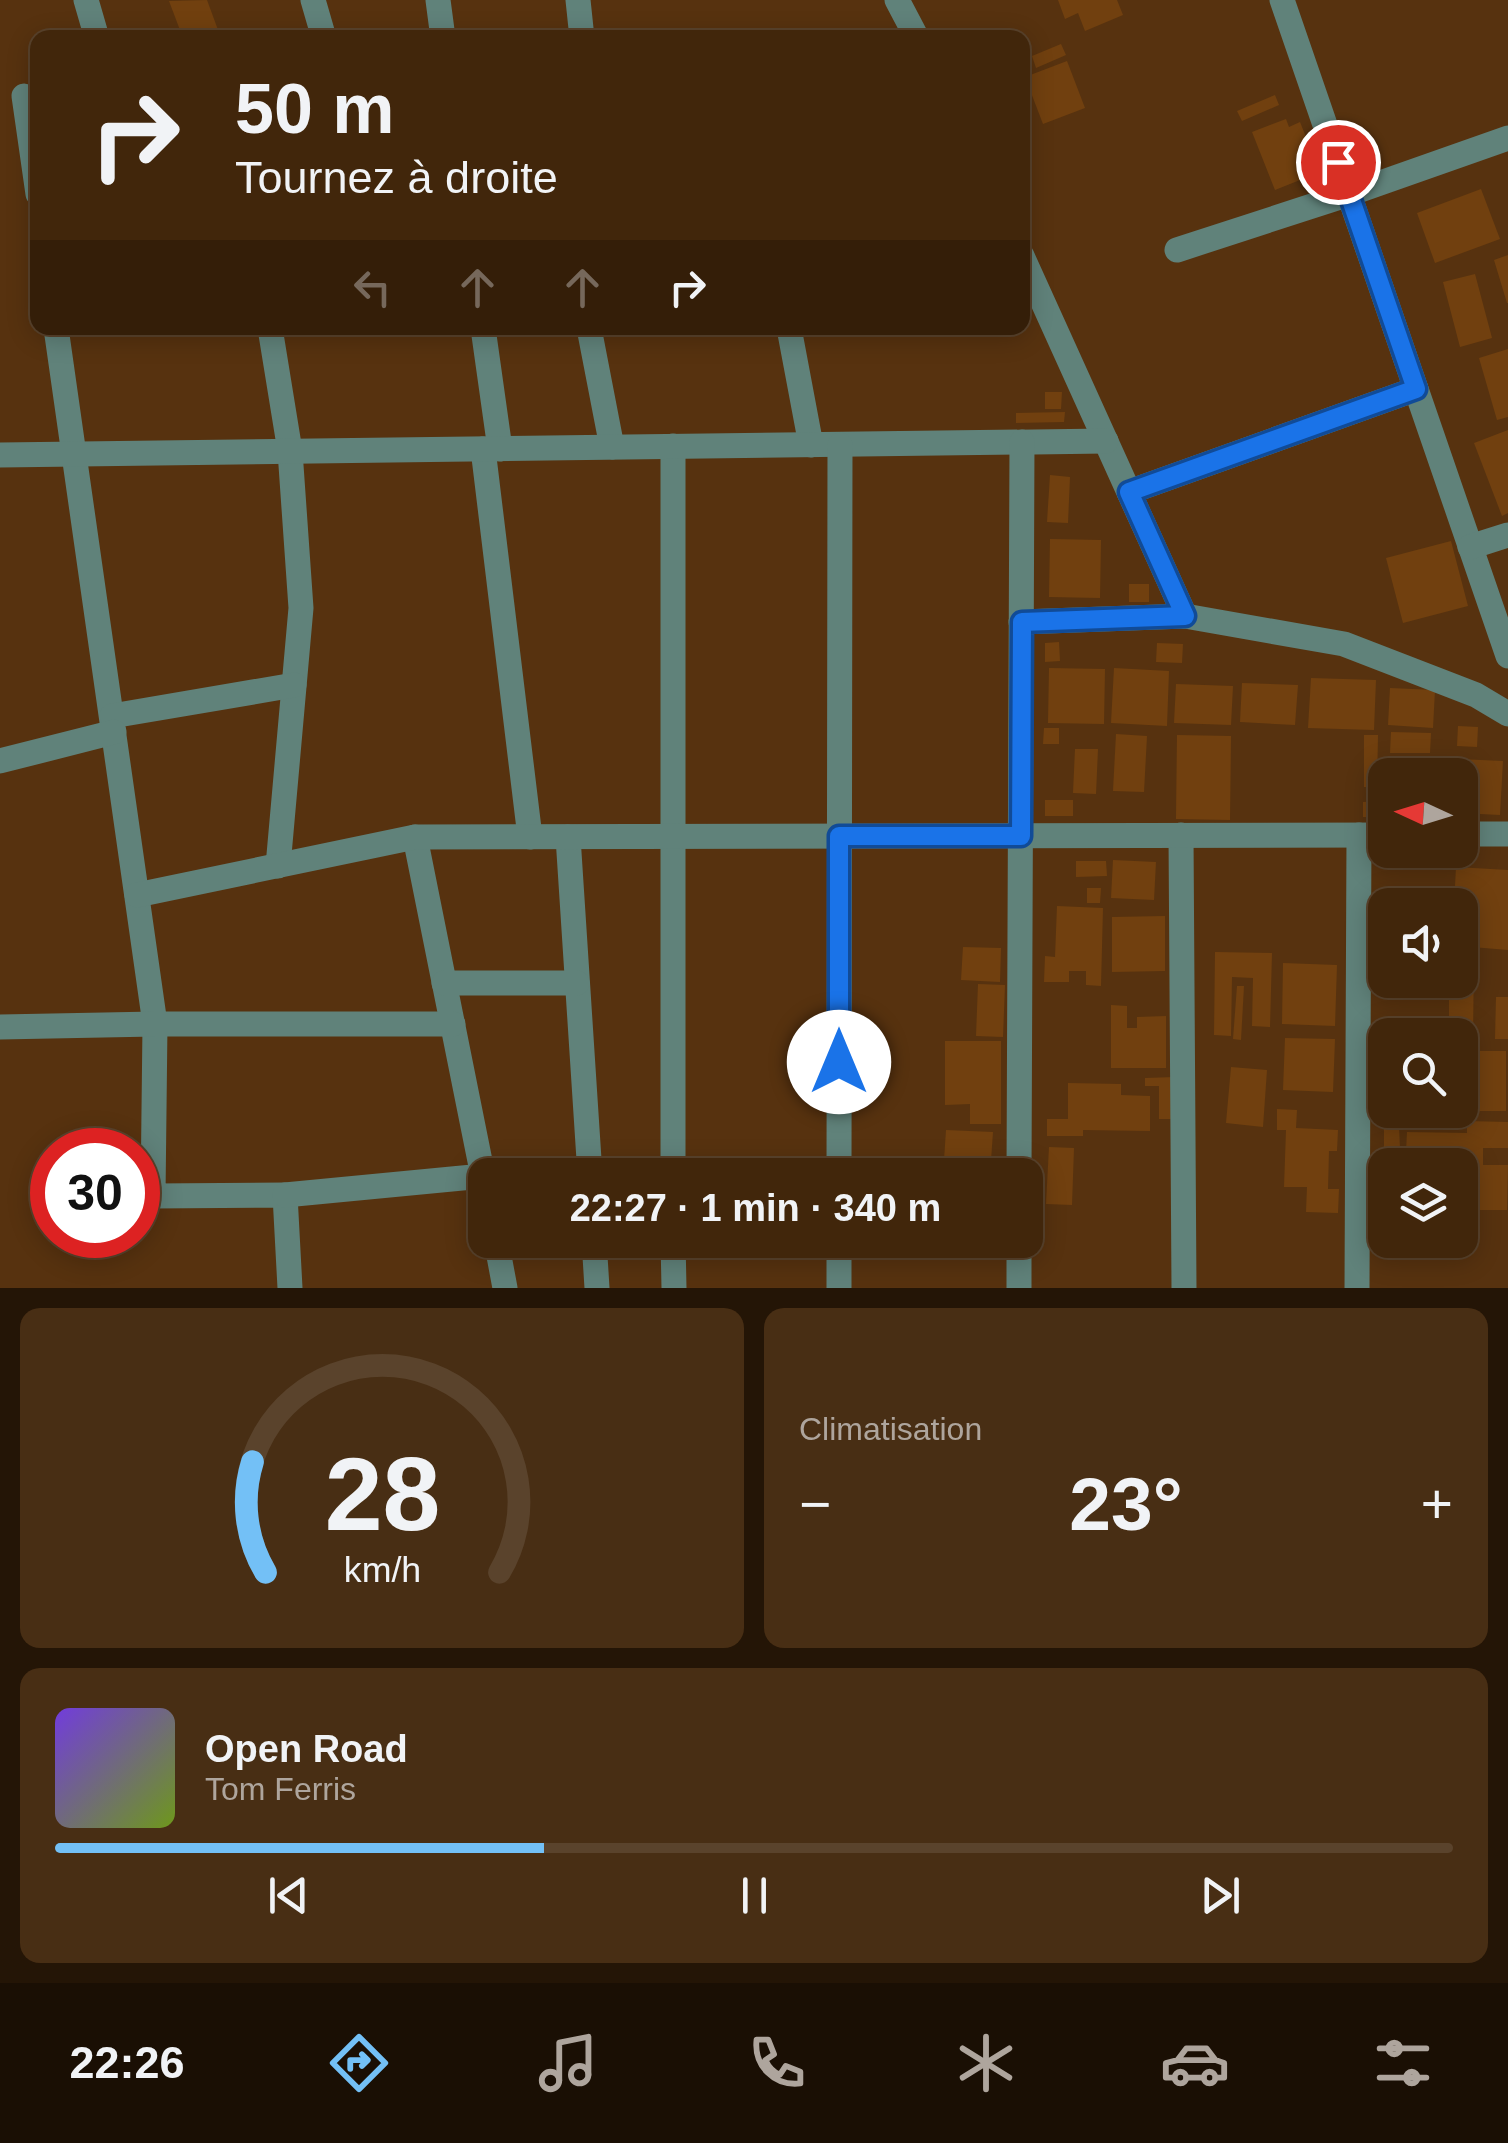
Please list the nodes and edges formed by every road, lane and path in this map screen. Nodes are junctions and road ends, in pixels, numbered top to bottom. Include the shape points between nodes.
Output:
1 (86, 0) edge
2 (313, 0) edge
3 (438, 0) edge
4 (578, 0) edge
5 (897, 0) edge
6 (1282, 0) edge
7 (95, 30) edge
8 (322, 30) edge
9 (442, 30) edge
10 (581, 30) edge
11 (913, 30) edge
12 (20, 96) edge
13 (1508, 138) edge
14 (30, 150) edge
15 (1349, 194) junction
16 (1177, 250) dead end
17 (1030, 274) edge
18 (57, 335) edge
19 (271, 335) edge
20 (484, 335) edge
21 (590, 335) edge
22 (790, 335) edge
23 (1416, 389) junction
24 (1106, 441) junction
25 (1022, 442) junction
26 (840, 444) junction
27 (810, 445) junction
28 (673, 446) junction
29 (612, 447) junction
30 (492, 449) junction
31 (290, 451) junction
32 (74, 454) junction
33 (0, 455) edge
34 (1129, 492) junction
35 (1508, 535) edge
36 (1470, 547) junction
37 (1480, 575) junction
38 (1508, 599) edge
39 (1185, 616) junction
40 (1022, 622) junction
41 (1508, 656) edge
42 (294, 685) junction
43 (1508, 714) edge
44 (113, 724) junction
45 (0, 761) edge
46 (1478, 834) edge
47 (1508, 834) edge
48 (1181, 835) junction
49 (1368, 835) edge
50 (673, 836) junction
51 (839, 836) junction
52 (1021, 836) junction
53 (416, 837) junction
54 (530, 837) junction
55 (568, 837) junction
56 (278, 866) junction
57 (1371, 868) edge
58 (137, 895) junction
59 (444, 982) junction
60 (577, 982) junction
61 (156, 1024) junction
62 (453, 1024) junction
63 (0, 1027) edge
64 (479, 1158) edge
65 (589, 1158) edge
66 (674, 1158) edge
67 (840, 1158) edge
68 (1019, 1158) edge
69 (468, 1182) edge
70 (284, 1195) junction
71 (500, 1258) edge
72 (595, 1258) edge
73 (674, 1258) edge
74 (840, 1258) edge
75 (1019, 1258) edge
76 (290, 1288) edge
77 (506, 1288) edge
78 (597, 1288) edge
79 (674, 1288) edge
80 (840, 1288) edge
81 (1019, 1288) edge
82 (1184, 1288) edge
83 (1357, 1288) edge

1 - 7 street
2 - 8 street
3 - 9 street
4 - 10 street
5 - 11 street
6 - 15 street
12 - 14 street
13 - 15 street
15 - 16 street
15 - 23 street
17 - 24 street
18 - 32 street
19 - 31 street
20 - 30 street
21 - 29 street
22 - 27 street
23 - 34 street
23 - 36 street
24 - 25 street
24 - 34 street
25 - 26 street
25 - 40 street
26 - 27 street
26 - 51 street
27 - 28 street
28 - 29 street
28 - 50 street
29 - 30 street
30 - 31 street
30 - 54 street
31 - 32 street
31 - 42 street via 301,608
32 - 33 street
32 - 44 street
34 - 39 street
35 - 36 street
36 - 37 street
37 - 38 street
37 - 41 street
39 - 40 street
39 - 43 street via 1344,644
40 - 52 street
42 - 44 street
42 - 56 street
44 - 45 street
44 - 58 street
46 - 47 street
48 - 49 street
48 - 52 street
48 - 82 street
50 - 51 street
50 - 55 street
50 - 66 street
51 - 52 street
51 - 67 street
52 - 68 street
53 - 54 street
53 - 56 street
53 - 59 street
54 - 55 street
55 - 60 street
56 - 58 street
57 - 83 street
58 - 61 street
59 - 60 street
59 - 62 street
60 - 65 street
61 - 62 street
61 - 63 street
61 - 70 street via 154,1196
62 - 64 street
69 - 70 street
70 - 76 street
71 - 77 street
72 - 78 street
73 - 79 street
74 - 80 street
75 - 81 street

